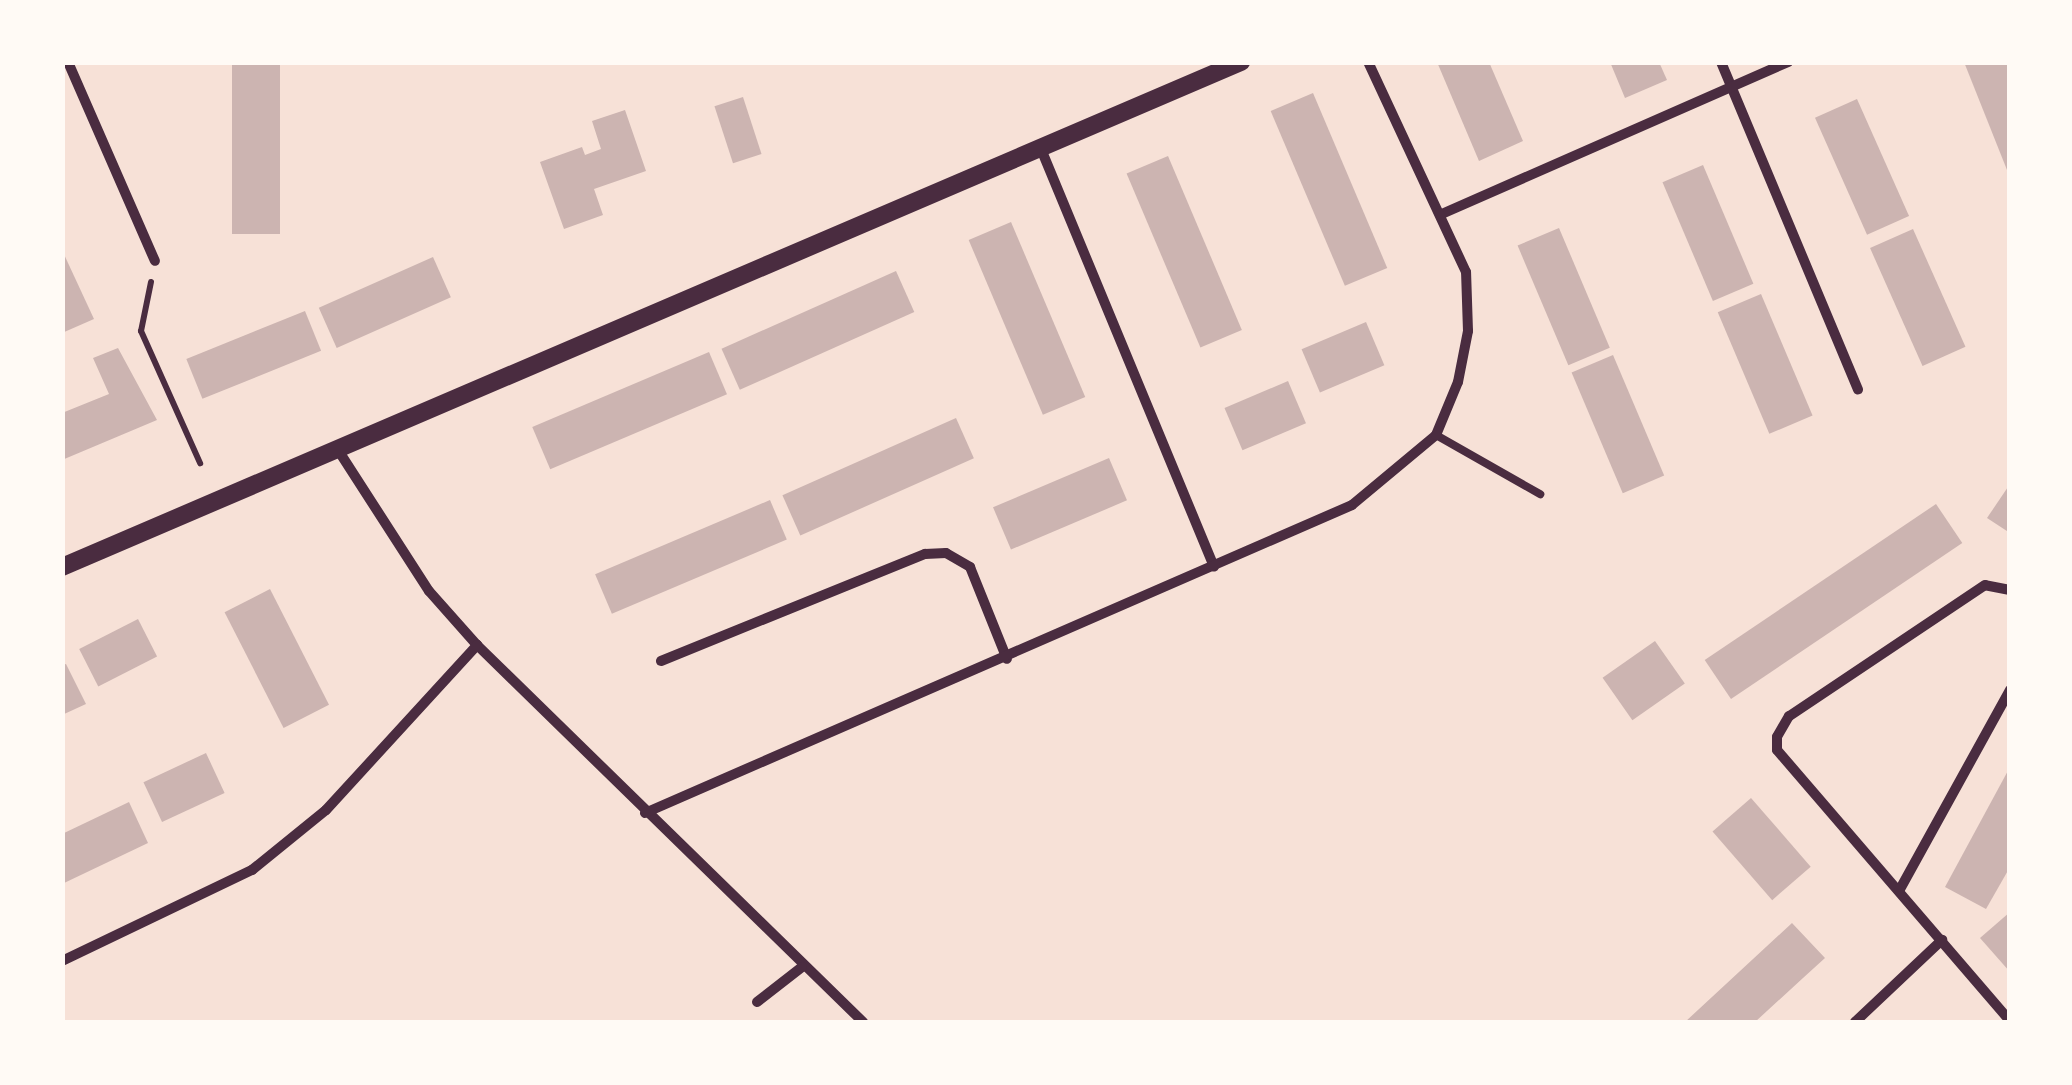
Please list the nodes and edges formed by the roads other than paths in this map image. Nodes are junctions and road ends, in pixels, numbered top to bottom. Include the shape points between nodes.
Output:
1 (68, 62) edge
2 (1241, 62) edge
3 (1368, 62) edge
4 (1721, 62) edge
5 (1788, 62) edge
6 (1730, 88) junction
7 (1042, 149) junction
8 (1444, 213) junction
9 (156, 261) road end
10 (1858, 390) dead end
11 (1436, 435) junction
12 (340, 453) junction
13 (1540, 494) dead end
14 (62, 567) edge
15 (1214, 568) junction
16 (2010, 590) edge
17 (478, 645) junction
18 (1008, 660) junction
19 (660, 661) dead end
20 (2010, 690) edge
21 (646, 813) junction
22 (1899, 891) junction
23 (1942, 940) junction
24 (62, 961) edge
25 (802, 967) junction
26 (757, 1002) dead end
27 (2010, 1021) edge
28 (863, 1022) edge
29 (1855, 1022) edge

1 - 9 street
2 - 7 street
3 - 8 street
4 - 6 street
5 - 6 street
6 - 8 street
6 - 10 street
7 - 12 street
7 - 15 street
8 - 11 street via 1466,272 1468,332 1458,382
11 - 13 lane
11 - 15 street via 1352,505
12 - 14 street
12 - 17 street via 429,591
15 - 18 street
16 - 22 street via 1985,585 1780,726 1778,750
17 - 21 street
17 - 24 street via 326,810 252,870
18 - 19 street via 970,567 946,553 925,554
18 - 21 street
20 - 22 street
21 - 25 street
22 - 23 street
23 - 27 street
23 - 29 street
25 - 26 street
25 - 28 street

